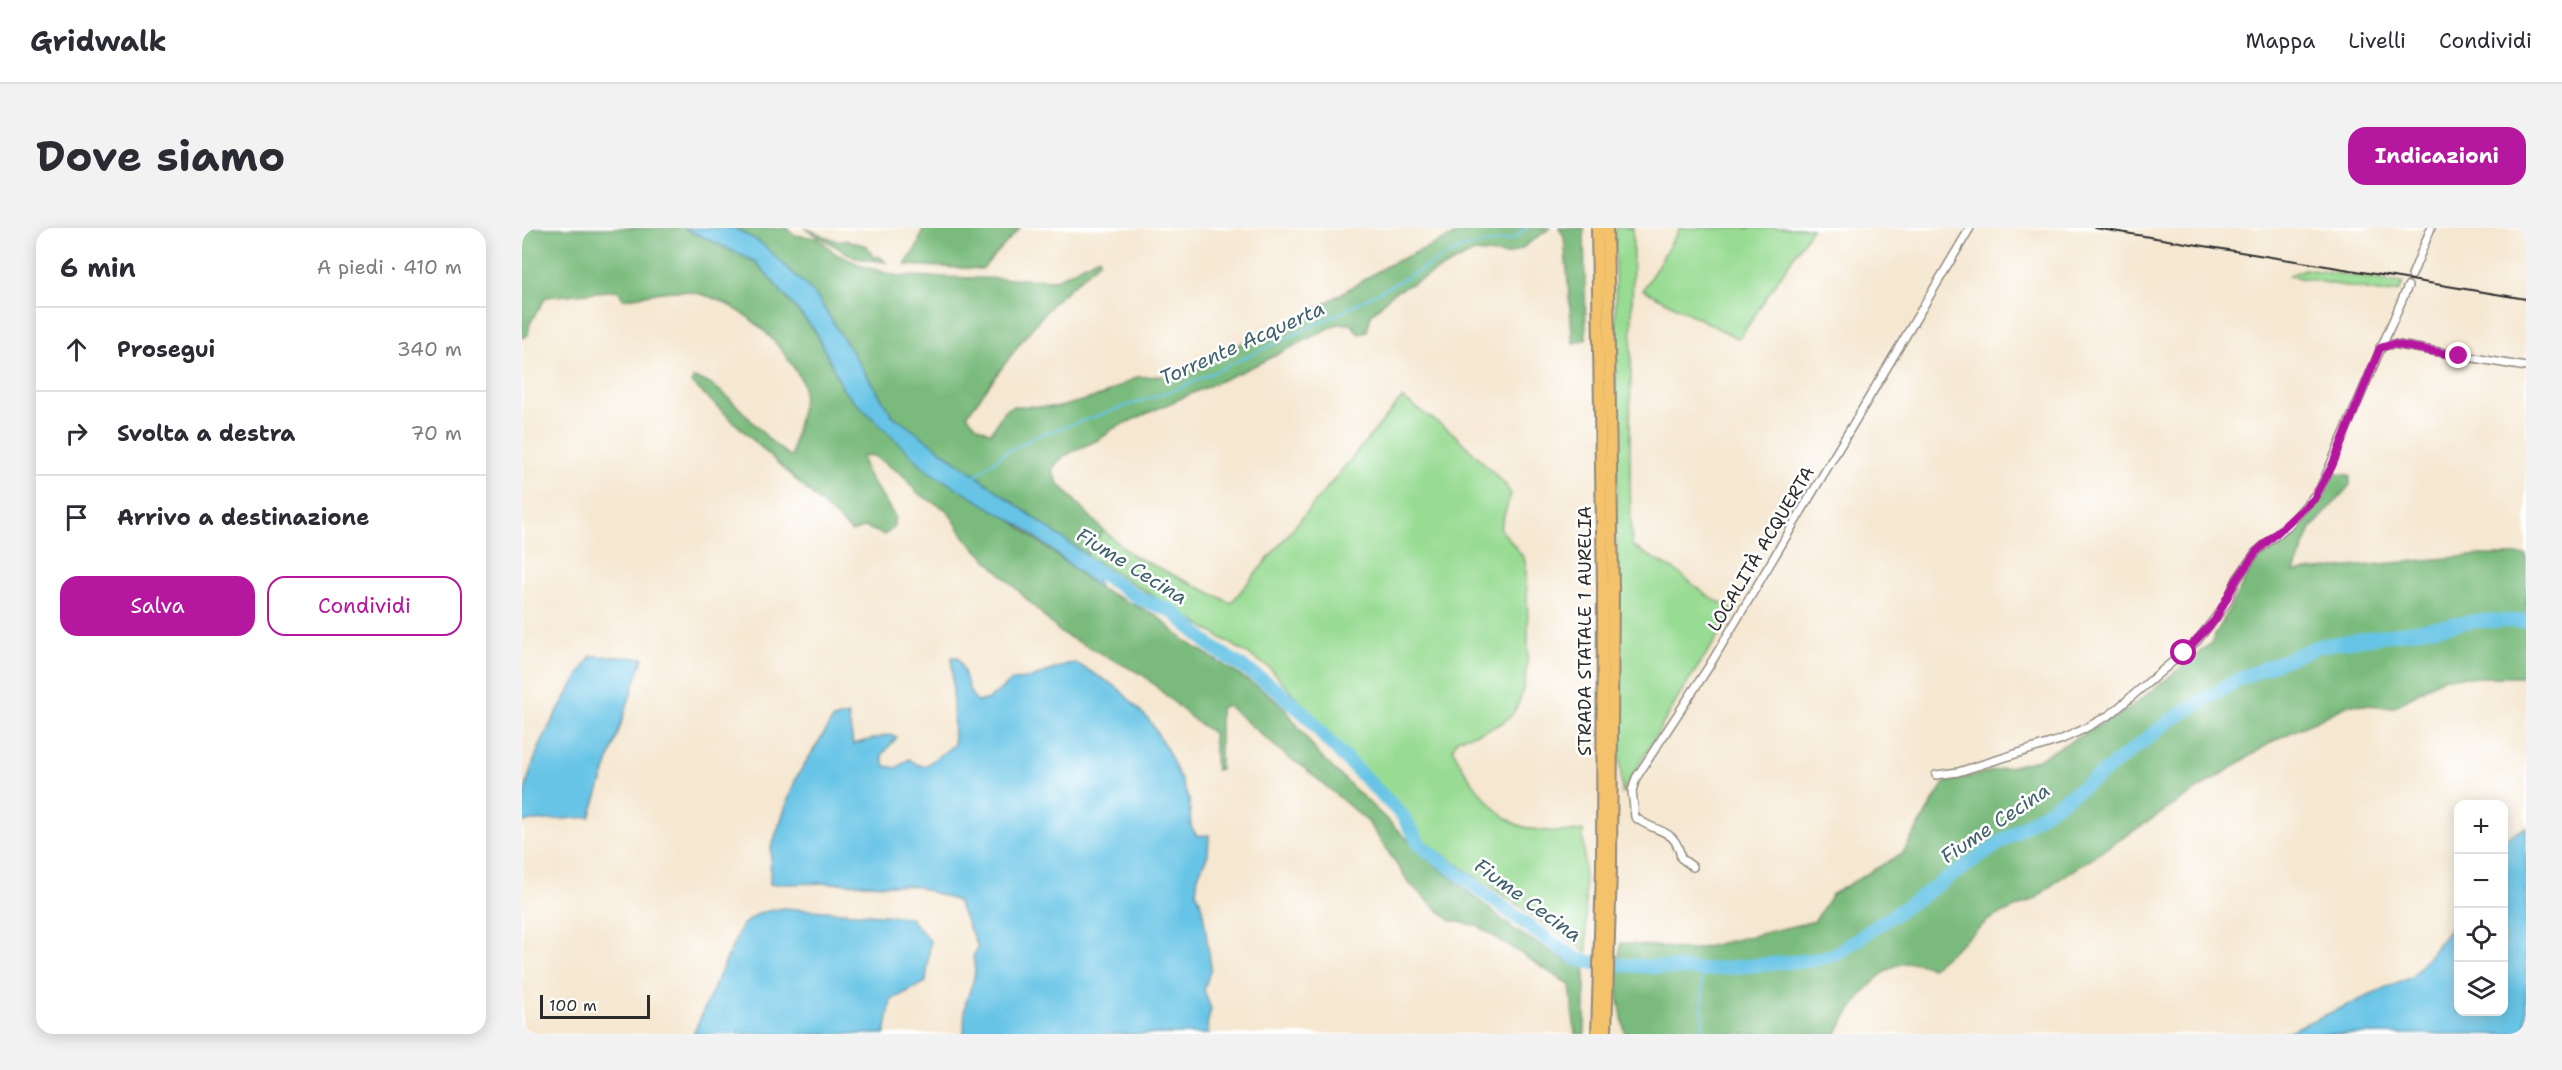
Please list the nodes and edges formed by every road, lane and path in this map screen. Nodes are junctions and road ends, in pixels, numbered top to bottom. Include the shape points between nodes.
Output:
1 (1597, 228) edge
2 (1607, 228) edge
3 (1970, 228) edge
4 (2431, 228) edge
5 (2412, 276) dead end
6 (2408, 286) dead end
7 (1602, 329) junction
8 (2380, 348) junction
9 (2526, 367) edge
10 (1936, 775) dead end
11 (1693, 867) dead end
12 (1602, 1019) junction
13 (1597, 1034) edge
14 (1606, 1034) edge

1 - 7 highway, STRADA STATALE 1 AURELIA
2 - 7 highway, STRADA STATALE 1 AURELIA
3 - 11 street, LOCALITÀ ACQUERTA via 1708,668 1636,778 1632,791 1635,817 1645,826 1673,836 1681,858
4 - 5 street
6 - 8 street
7 - 12 highway, STRADA STATALE 1 AURELIA via 1607,868
8 - 9 street via 2393,344
8 - 10 street via 2320,489 2289,525 2256,552 2198,641 2111,714 2084,729 1958,772
12 - 13 highway, STRADA STATALE 1 AURELIA
12 - 14 highway, STRADA STATALE 1 AURELIA

